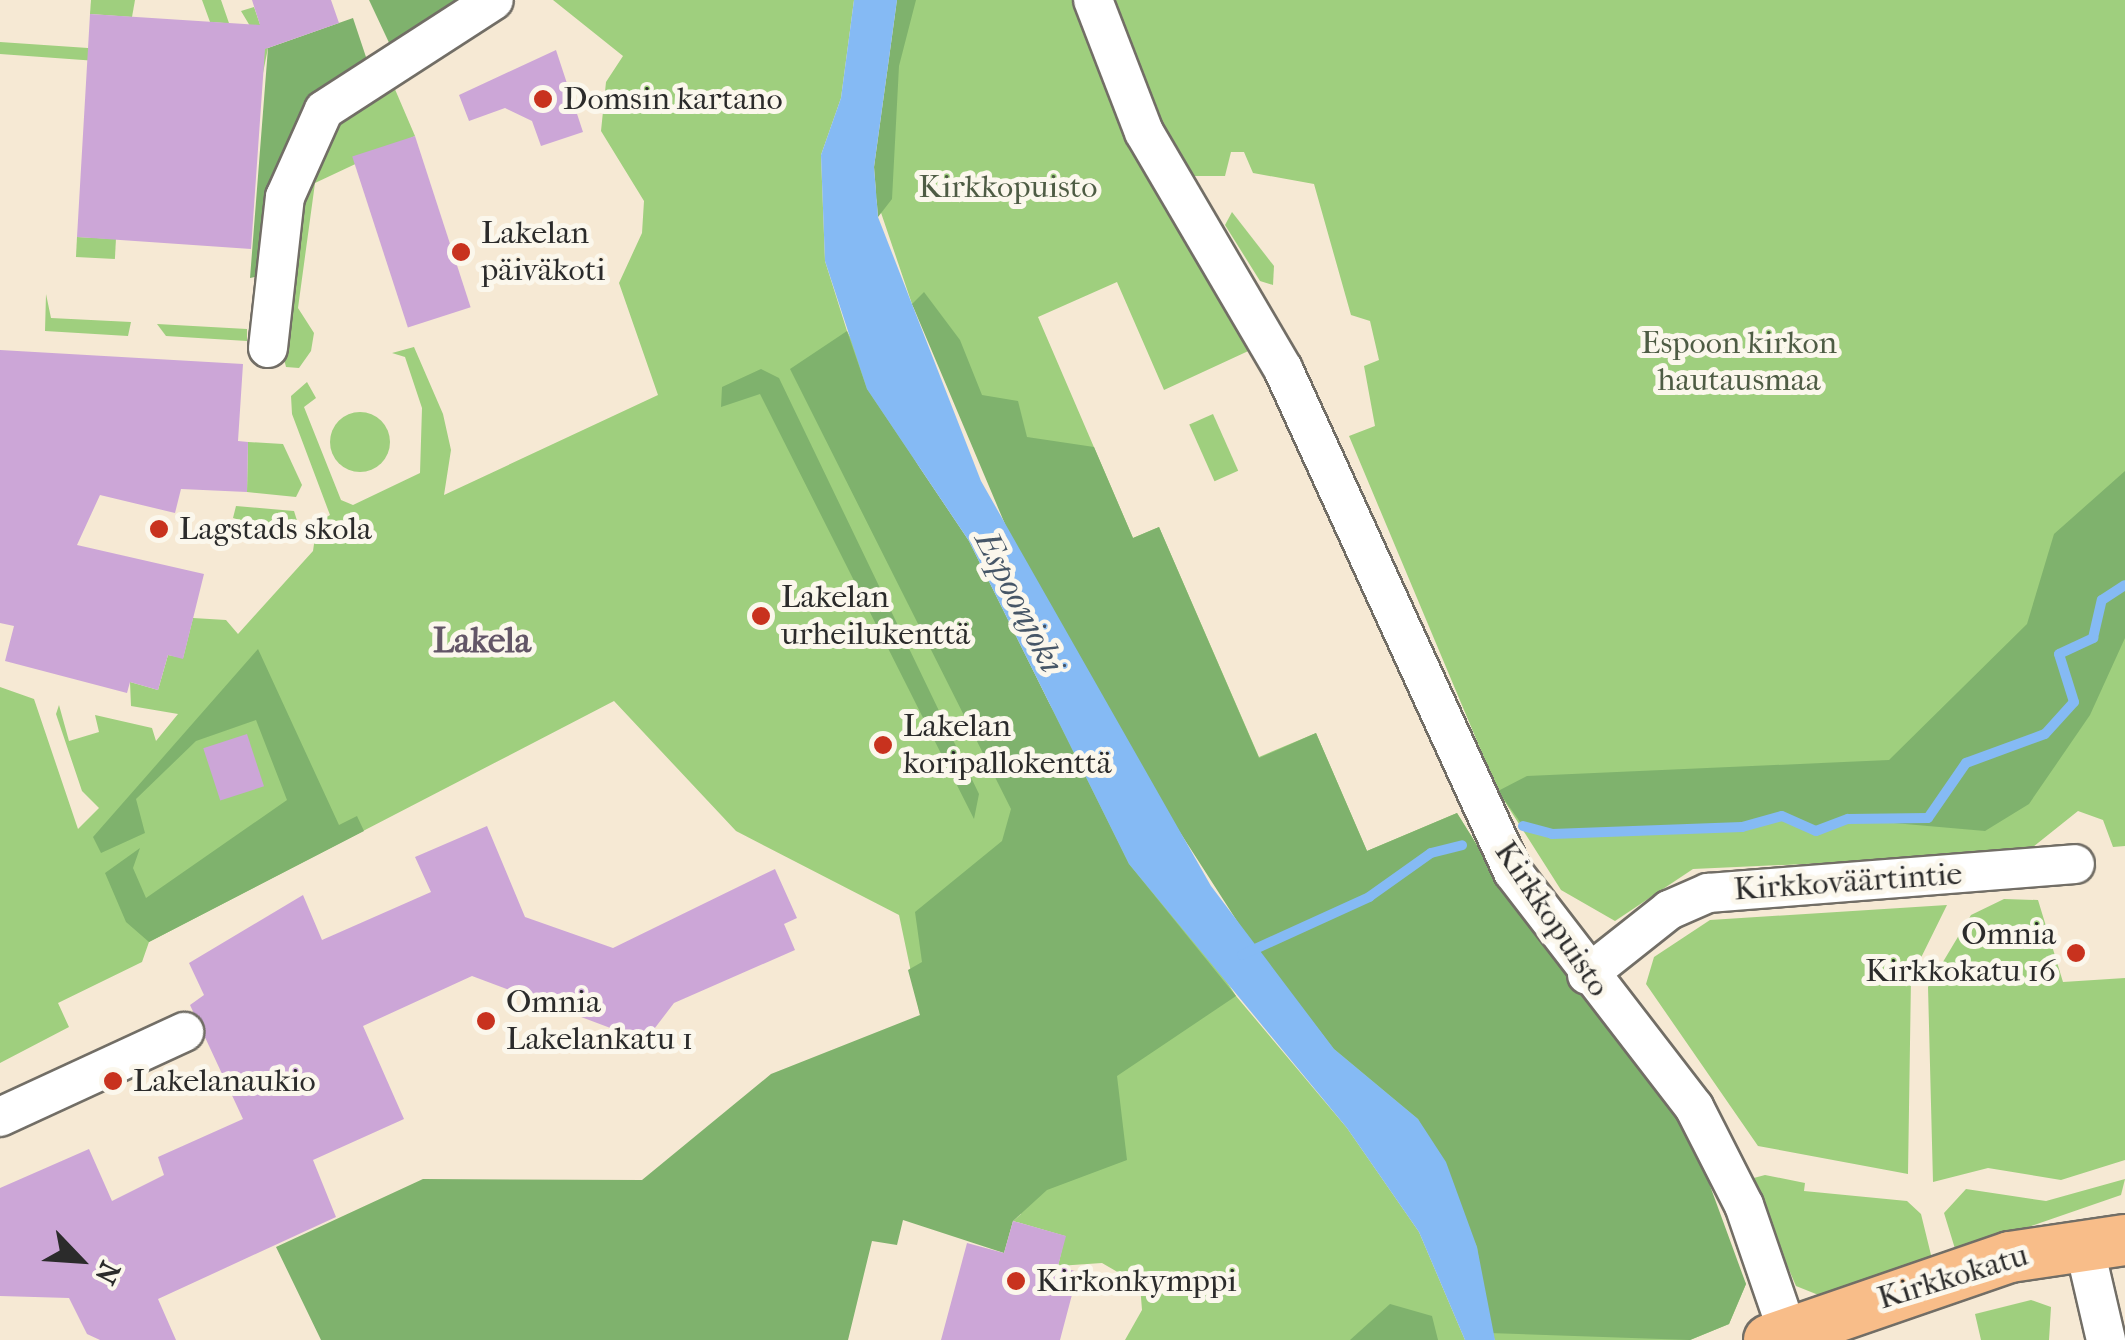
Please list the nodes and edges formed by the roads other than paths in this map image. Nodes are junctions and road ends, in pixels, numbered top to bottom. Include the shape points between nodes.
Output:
1 (494, 0) edge
2 (1093, 0) edge
3 (268, 348) dead end
4 (2075, 864) dead end
5 (1588, 976) junction
6 (184, 1032) dead end
7 (0, 1117) edge
8 (2111, 1233) edge
9 (1778, 1336) edge
10 (2106, 1340) edge

1 - 3 street via 324,110 285,197
2 - 5 street, Kirkkopuisto via 1144,132 1283,369 1477,801
4 - 5 street, Kirkkoväärtintie via 1708,893 1668,910
5 - 9 street, Kirkkopuisto via 1694,1107 1744,1205
6 - 7 street
8 - 9 main road, Kirkkokatu via 1933,1280
8 - 10 street

